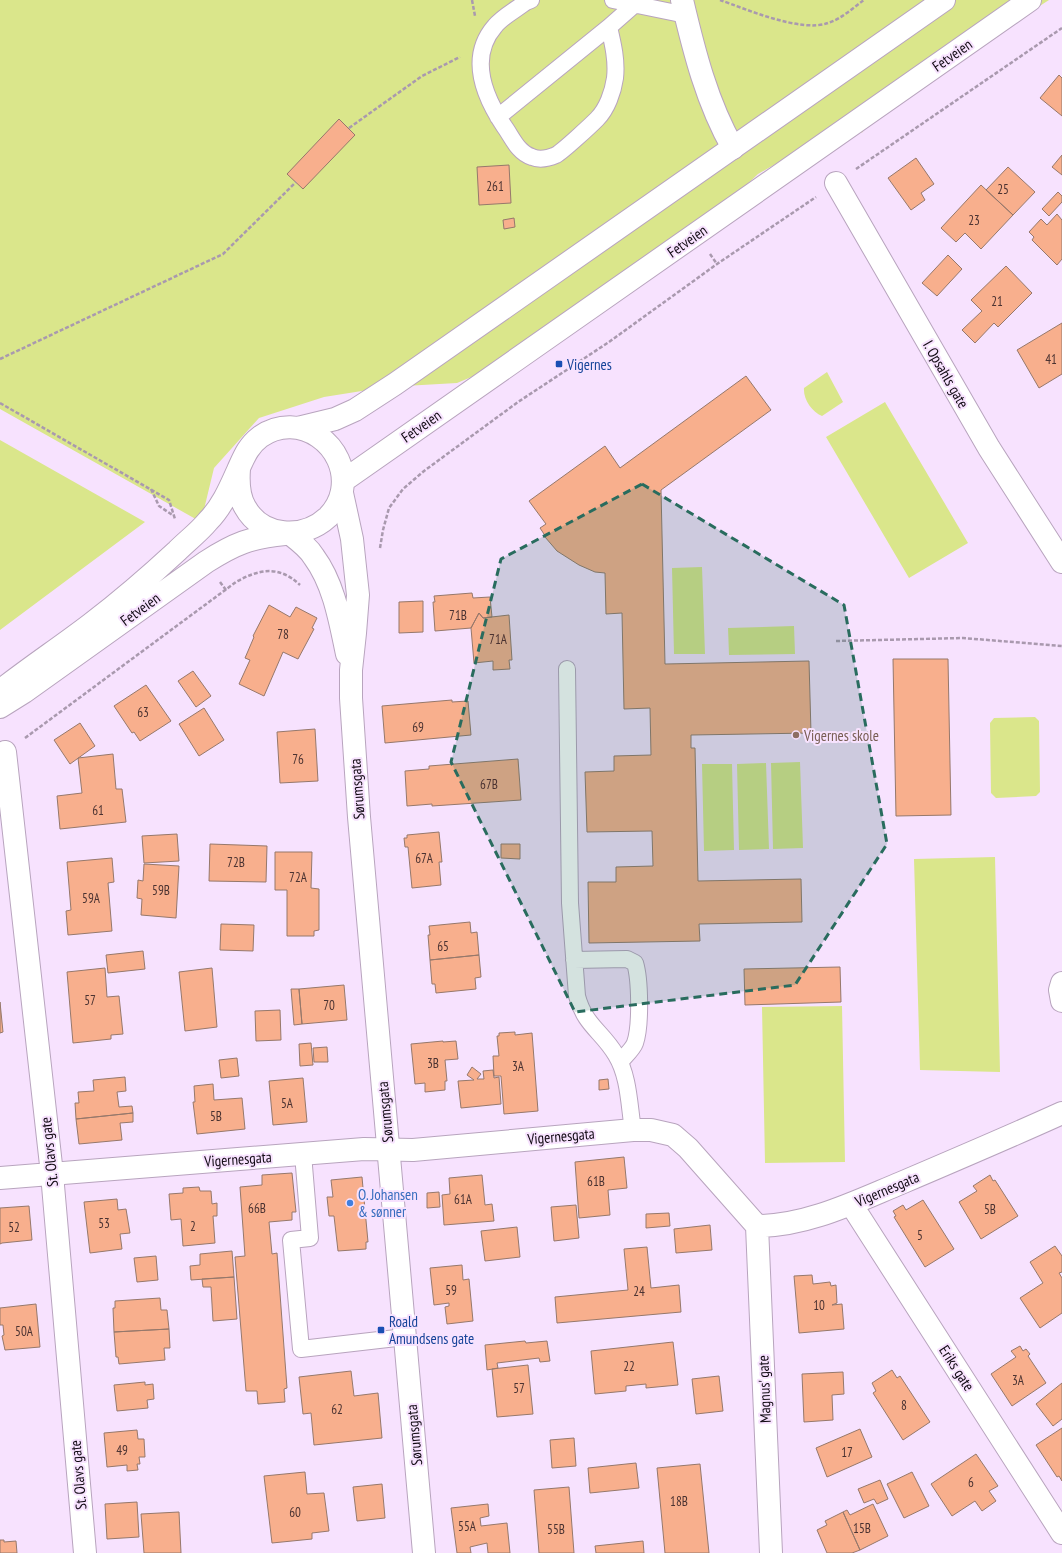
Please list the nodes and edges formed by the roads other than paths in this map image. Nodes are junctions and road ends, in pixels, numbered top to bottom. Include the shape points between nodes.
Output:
1 (531, 0) edge
2 (613, 0) edge
3 (944, 0) edge
4 (1030, 0) edge
5 (634, 4) junction
6 (684, 8) edge
7 (609, 27) junction
8 (498, 117) junction
9 (733, 148) junction
10 (836, 183) road end
11 (298, 428) junction
12 (239, 469) junction
13 (342, 487) junction
14 (289, 533) junction
15 (1062, 562) edge
16 (567, 669) dead end
17 (351, 670) junction
18 (0, 691) edge
19 (0, 707) edge
20 (2, 754) edge
21 (574, 960) junction
22 (1062, 983) edge
23 (1062, 1001) edge
24 (620, 1062) junction
25 (1062, 1113) edge
26 (633, 1130) junction
27 (388, 1149) junction
28 (303, 1154) junction
29 (52, 1174) junction
30 (0, 1178) edge
31 (851, 1204) junction
32 (756, 1226) junction
33 (405, 1337) junction
34 (1062, 1533) edge
35 (85, 1553) edge
36 (424, 1553) edge
37 (771, 1553) edge

1 - 8 lane via 495,26 480,58 481,77
2 - 5 lane
3 - 9 main road
4 - 13 main road, Fetveien
5 - 6 lane
5 - 7 lane
6 - 9 main road via 710,99
7 - 8 lane
7 - 8 lane via 616,56 615,79 610,100 597,119 556,155 545,159 532,157 521,151
9 - 11 main road via 355,410 335,419
10 - 15 main road, I. Opsahls gate via 989,448
11 - 12 main road via 272,431 260,437 243,456
11 - 13 main road via 321,437 330,446 342,468
12 - 14 main road via 240,495 253,518 264,526
12 - 18 main road, Fetveien via 224,500 209,521 140,585
13 - 14 main road via 337,504 322,522 301,532
13 - 17 main road, Sørumsgata via 352,539 358,595
14 - 17 main road, Sørumsgata via 304,545 324,574 334,598
14 - 19 main road, Fetveien via 261,536 225,550
16 - 21 lane via 570,902
17 - 27 main road, Sørumsgata via 358,804
20 - 29 main road, St. Olavs gate
21 - 24 lane via 580,1009
21 - 24 lane via 628,958 635,963 638,973 638,1023 635,1044
22 - 23 main road
24 - 26 lane
25 - 31 main road, Vigernesgata
26 - 27 main road, Vigernesgata via 413,1150
26 - 32 main road, Vigernesgata via 651,1130 673,1135 688,1148
27 - 28 main road, Vigernesgata
27 - 33 main road, Sørumsgata
28 - 29 main road, Vigernesgata
28 - 33 lane via 310,1238 291,1240 301,1349
29 - 30 main road, Vigernesgata
29 - 35 main road, St. Olavs gate
31 - 32 main road, Vigernesgata via 821,1216
31 - 34 main road, Eriks gate
32 - 37 main road, Magnus' gate
33 - 36 main road, Sørumsgata

